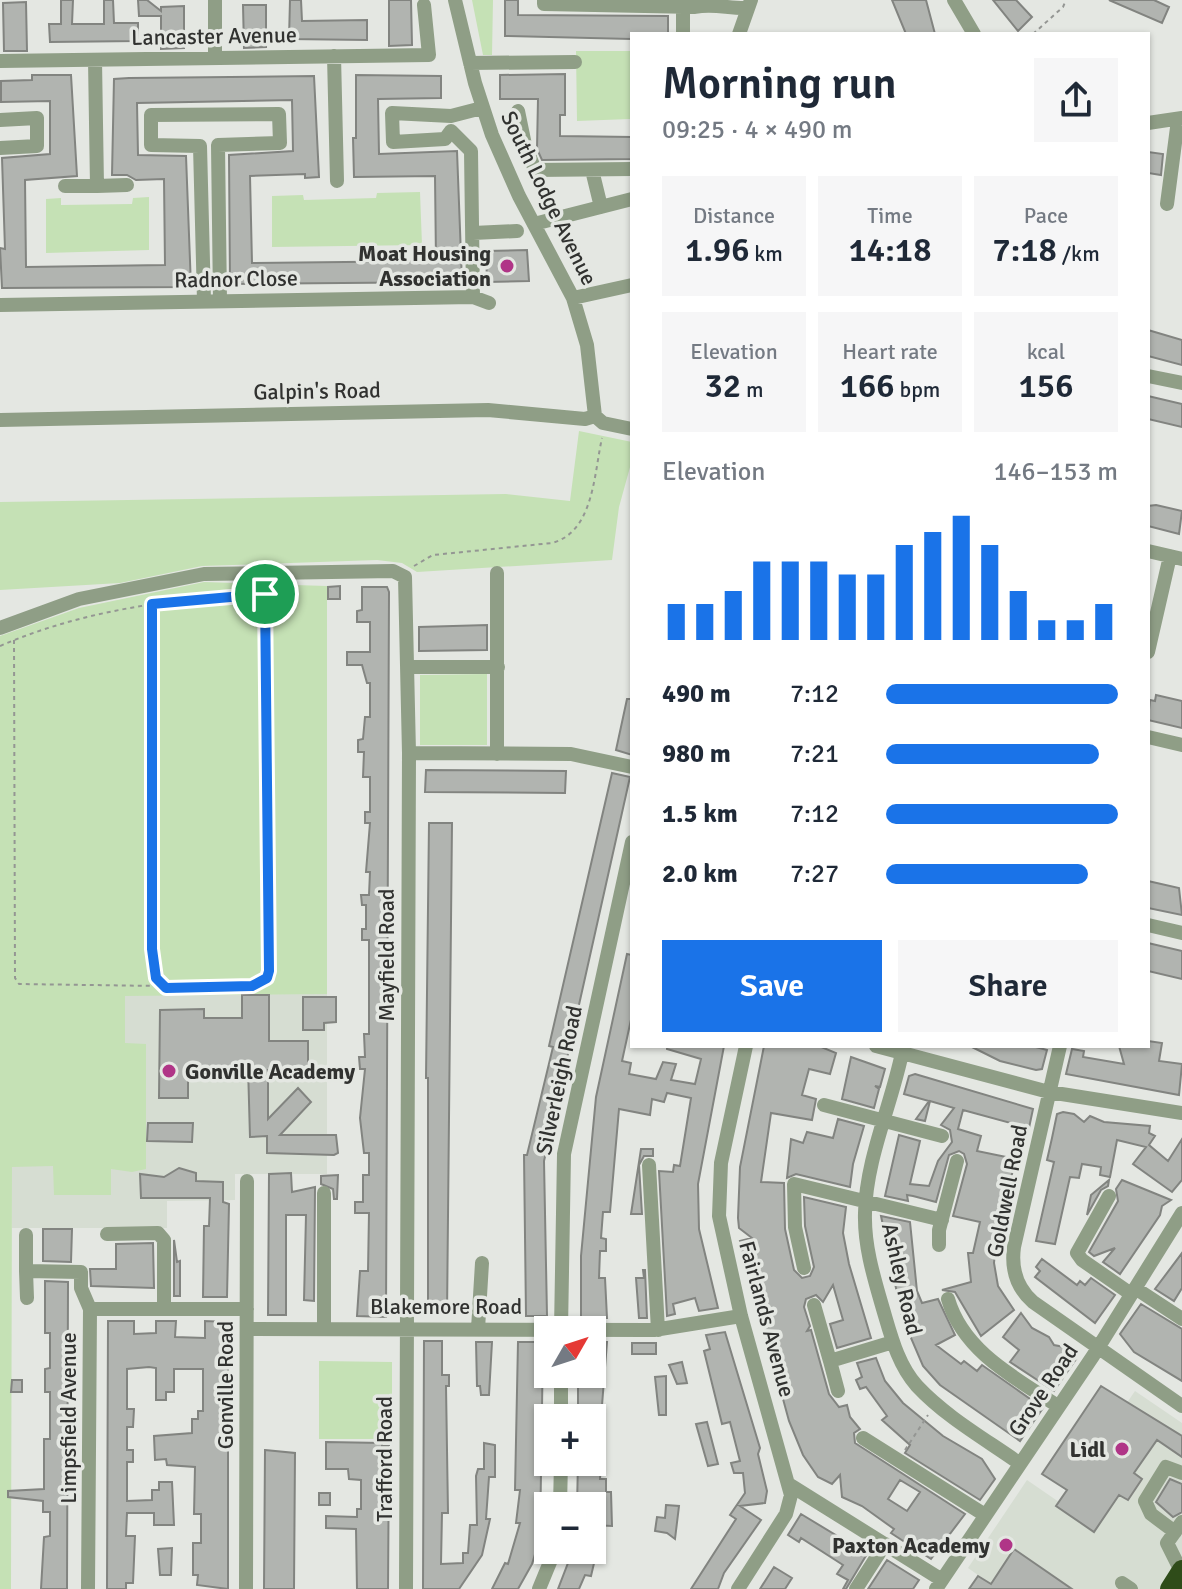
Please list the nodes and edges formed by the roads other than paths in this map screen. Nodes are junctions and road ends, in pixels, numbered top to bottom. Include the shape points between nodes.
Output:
1 (215, 0) edge
2 (455, 0) edge
3 (544, 0) edge
4 (954, 0) edge
5 (711, 1) edge
6 (573, 2) edge
7 (750, 4) edge
8 (424, 5) dead end
9 (683, 7) junction
10 (683, 32) edge
11 (740, 32) edge
12 (973, 32) edge
13 (334, 56) junction
14 (215, 58) junction
15 (95, 60) junction
16 (0, 61) edge
17 (575, 62) dead end
18 (470, 63) junction
19 (482, 108) junction
20 (518, 111) dead end
21 (1180, 119) edge
22 (0, 120) edge
23 (1150, 123) edge
24 (218, 145) junction
25 (200, 146) junction
26 (0, 148) edge
27 (630, 169) edge
28 (592, 170) junction
29 (337, 181) dead end
30 (127, 185) dead end
31 (65, 186) dead end
32 (97, 186) junction
33 (630, 200) edge
34 (1167, 204) dead end
35 (601, 207) junction
36 (534, 224) junction
37 (517, 231) dead end
38 (473, 233) junction
39 (630, 285) edge
40 (473, 297) junction
41 (573, 298) junction
42 (204, 301) junction
43 (220, 301) junction
44 (489, 303) dead end
45 (0, 305) edge
46 (1150, 376) edge
47 (1182, 383) edge
48 (595, 416) junction
49 (0, 420) edge
50 (630, 429) edge
51 (1150, 551) edge
52 (1176, 557) edge
53 (497, 573) dead end
54 (0, 628) edge
55 (1150, 645) edge
56 (408, 667) junction
57 (498, 667) junction
58 (1150, 737) edge
59 (1182, 745) edge
60 (409, 753) junction
61 (497, 754) junction
62 (630, 767) edge
63 (630, 851) edge
64 (1150, 925) edge
65 (1182, 933) edge
66 (746, 1048) edge
67 (883, 1048) edge
68 (1060, 1048) edge
69 (902, 1053) junction
70 (1049, 1092) junction
71 (824, 1105) dead end
72 (1182, 1113) edge
73 (884, 1120) junction
74 (942, 1136) dead end
75 (957, 1161) dead end
76 (649, 1165) dead end
77 (247, 1181) dead end
78 (324, 1193) dead end
79 (1109, 1196) dead end
80 (866, 1199) junction
81 (1182, 1213) edge
82 (942, 1220) junction
83 (107, 1234) dead end
84 (26, 1235) dead end
85 (939, 1245) dead end
86 (482, 1263) dead end
87 (804, 1268) dead end
88 (26, 1271) junction
89 (1133, 1291) junction
90 (27, 1298) dead end
91 (948, 1299) dead end
92 (814, 1305) dead end
93 (90, 1309) junction
94 (164, 1309) junction
95 (247, 1309) junction
96 (561, 1316) edge
97 (741, 1316) junction
98 (1182, 1319) edge
99 (534, 1328) edge
100 (247, 1329) junction
101 (324, 1329) junction
102 (407, 1329) junction
103 (478, 1329) junction
104 (606, 1329) edge
105 (658, 1330) junction
106 (893, 1342) junction
107 (1097, 1349) junction
108 (830, 1361) junction
109 (838, 1391) dead end
110 (1058, 1406) junction
111 (1182, 1406) edge
112 (863, 1438) dead end
113 (1019, 1463) junction
114 (1182, 1473) edge
115 (790, 1485) junction
116 (985, 1515) junction
117 (1178, 1527) edge
118 (885, 1544) junction
119 (549, 1564) edge
120 (1182, 1571) edge
121 (939, 1584) edge
122 (88, 1589) edge
123 (246, 1589) edge
124 (406, 1589) edge
125 (539, 1589) edge
126 (738, 1589) edge
127 (856, 1589) edge
128 (1170, 1589) edge

1 - 14 street
2 - 18 street, South Lodge Avenue
3 - 6 street
4 - 12 street
5 - 7 street via 726,9
5 - 9 street
6 - 9 street
7 - 11 street
8 - 13 street, Lancaster Avenue via 429,55
9 - 10 street
13 - 14 street, Lancaster Avenue
13 - 29 street
14 - 15 street, Lancaster Avenue
15 - 16 street, Lancaster Avenue
15 - 32 street
17 - 18 street
18 - 19 street, South Lodge Avenue
19 - 36 street, South Lodge Avenue
19 - 38 street via 451,123 471,151
20 - 28 street via 535,170
21 - 23 street
21 - 34 street
22 - 26 street via 37,118 37,146
24 - 25 street
24 - 25 street via 280,143 279,114 151,115 151,145
24 - 43 street
25 - 42 street
27 - 28 street
28 - 35 street
30 - 32 street
31 - 32 street
33 - 35 street
35 - 36 street
36 - 41 street, South Lodge Avenue
37 - 38 street
38 - 40 street
39 - 41 street
40 - 43 street, Radnor Close
40 - 44 street
41 - 48 street, South Lodge Avenue via 587,345
42 - 43 street, Radnor Close
42 - 45 street, Radnor Close
46 - 47 street
48 - 49 street, Galpin's Road via 488,410
48 - 50 street, Galpin's Road
51 - 52 street
52 - 55 street
53 - 57 street
54 - 56 street, Mayfield Road via 79,599 204,574 393,571 406,580
56 - 57 street
56 - 60 street, Mayfield Road
57 - 61 street
58 - 59 street
60 - 61 street
60 - 102 street, Mayfield Road
61 - 62 street via 571,754
63 - 96 street, Silverleigh Road via 564,1154
64 - 65 street
66 - 97 street, Fairlands Avenue via 727,1128 719,1198 724,1248
67 - 69 street
68 - 70 street, Goldwell Road
69 - 70 street
69 - 73 street, Ashley Road
70 - 72 street
70 - 107 street, Goldwell Road via 1014,1247 1014,1272 1028,1298
71 - 73 street
73 - 74 street
73 - 80 street, Ashley Road
75 - 82 street
76 - 105 street
77 - 95 street, Gonville Road
78 - 101 street
79 - 89 street via 1077,1253
80 - 82 street
80 - 87 street via 794,1184 795,1227
80 - 106 street, Ashley Road via 867,1247
81 - 89 street, Grove Road
82 - 85 street
83 - 94 street via 158,1233 164,1240
84 - 88 street
86 - 103 street
88 - 90 street
88 - 93 street via 81,1272
89 - 98 street
89 - 107 street, Grove Road
91 - 110 street via 964,1335 979,1350
92 - 108 street
93 - 94 street, Limpsfield Avenue
93 - 122 street, Limpsfield Avenue
94 - 95 street, Limpsfield Avenue
95 - 100 street, Gonville Road
97 - 105 street, Blakemore Road
97 - 115 street, Fairlands Avenue
99 - 103 street, Blakemore Road
100 - 101 street, Blakemore Road
100 - 123 street, Gonville Road
101 - 102 street, Blakemore Road
102 - 103 street, Blakemore Road
102 - 124 street, Trafford Road
104 - 105 street, Blakemore Road
106 - 108 street
106 - 113 street, Ashley Road via 908,1375 936,1404
107 - 110 street, Grove Road
107 - 111 street, Goldwell Road
108 - 109 street
110 - 113 street, Grove Road
112 - 116 street
113 - 116 street, Grove Road
114 - 117 street via 1166,1467 1145,1501 1151,1514
115 - 118 street
115 - 126 street via 786,1514
116 - 121 street, Grove Road
117 - 120 street via 1167,1543
118 - 121 street
118 - 127 street
119 - 125 street
120 - 128 highway

